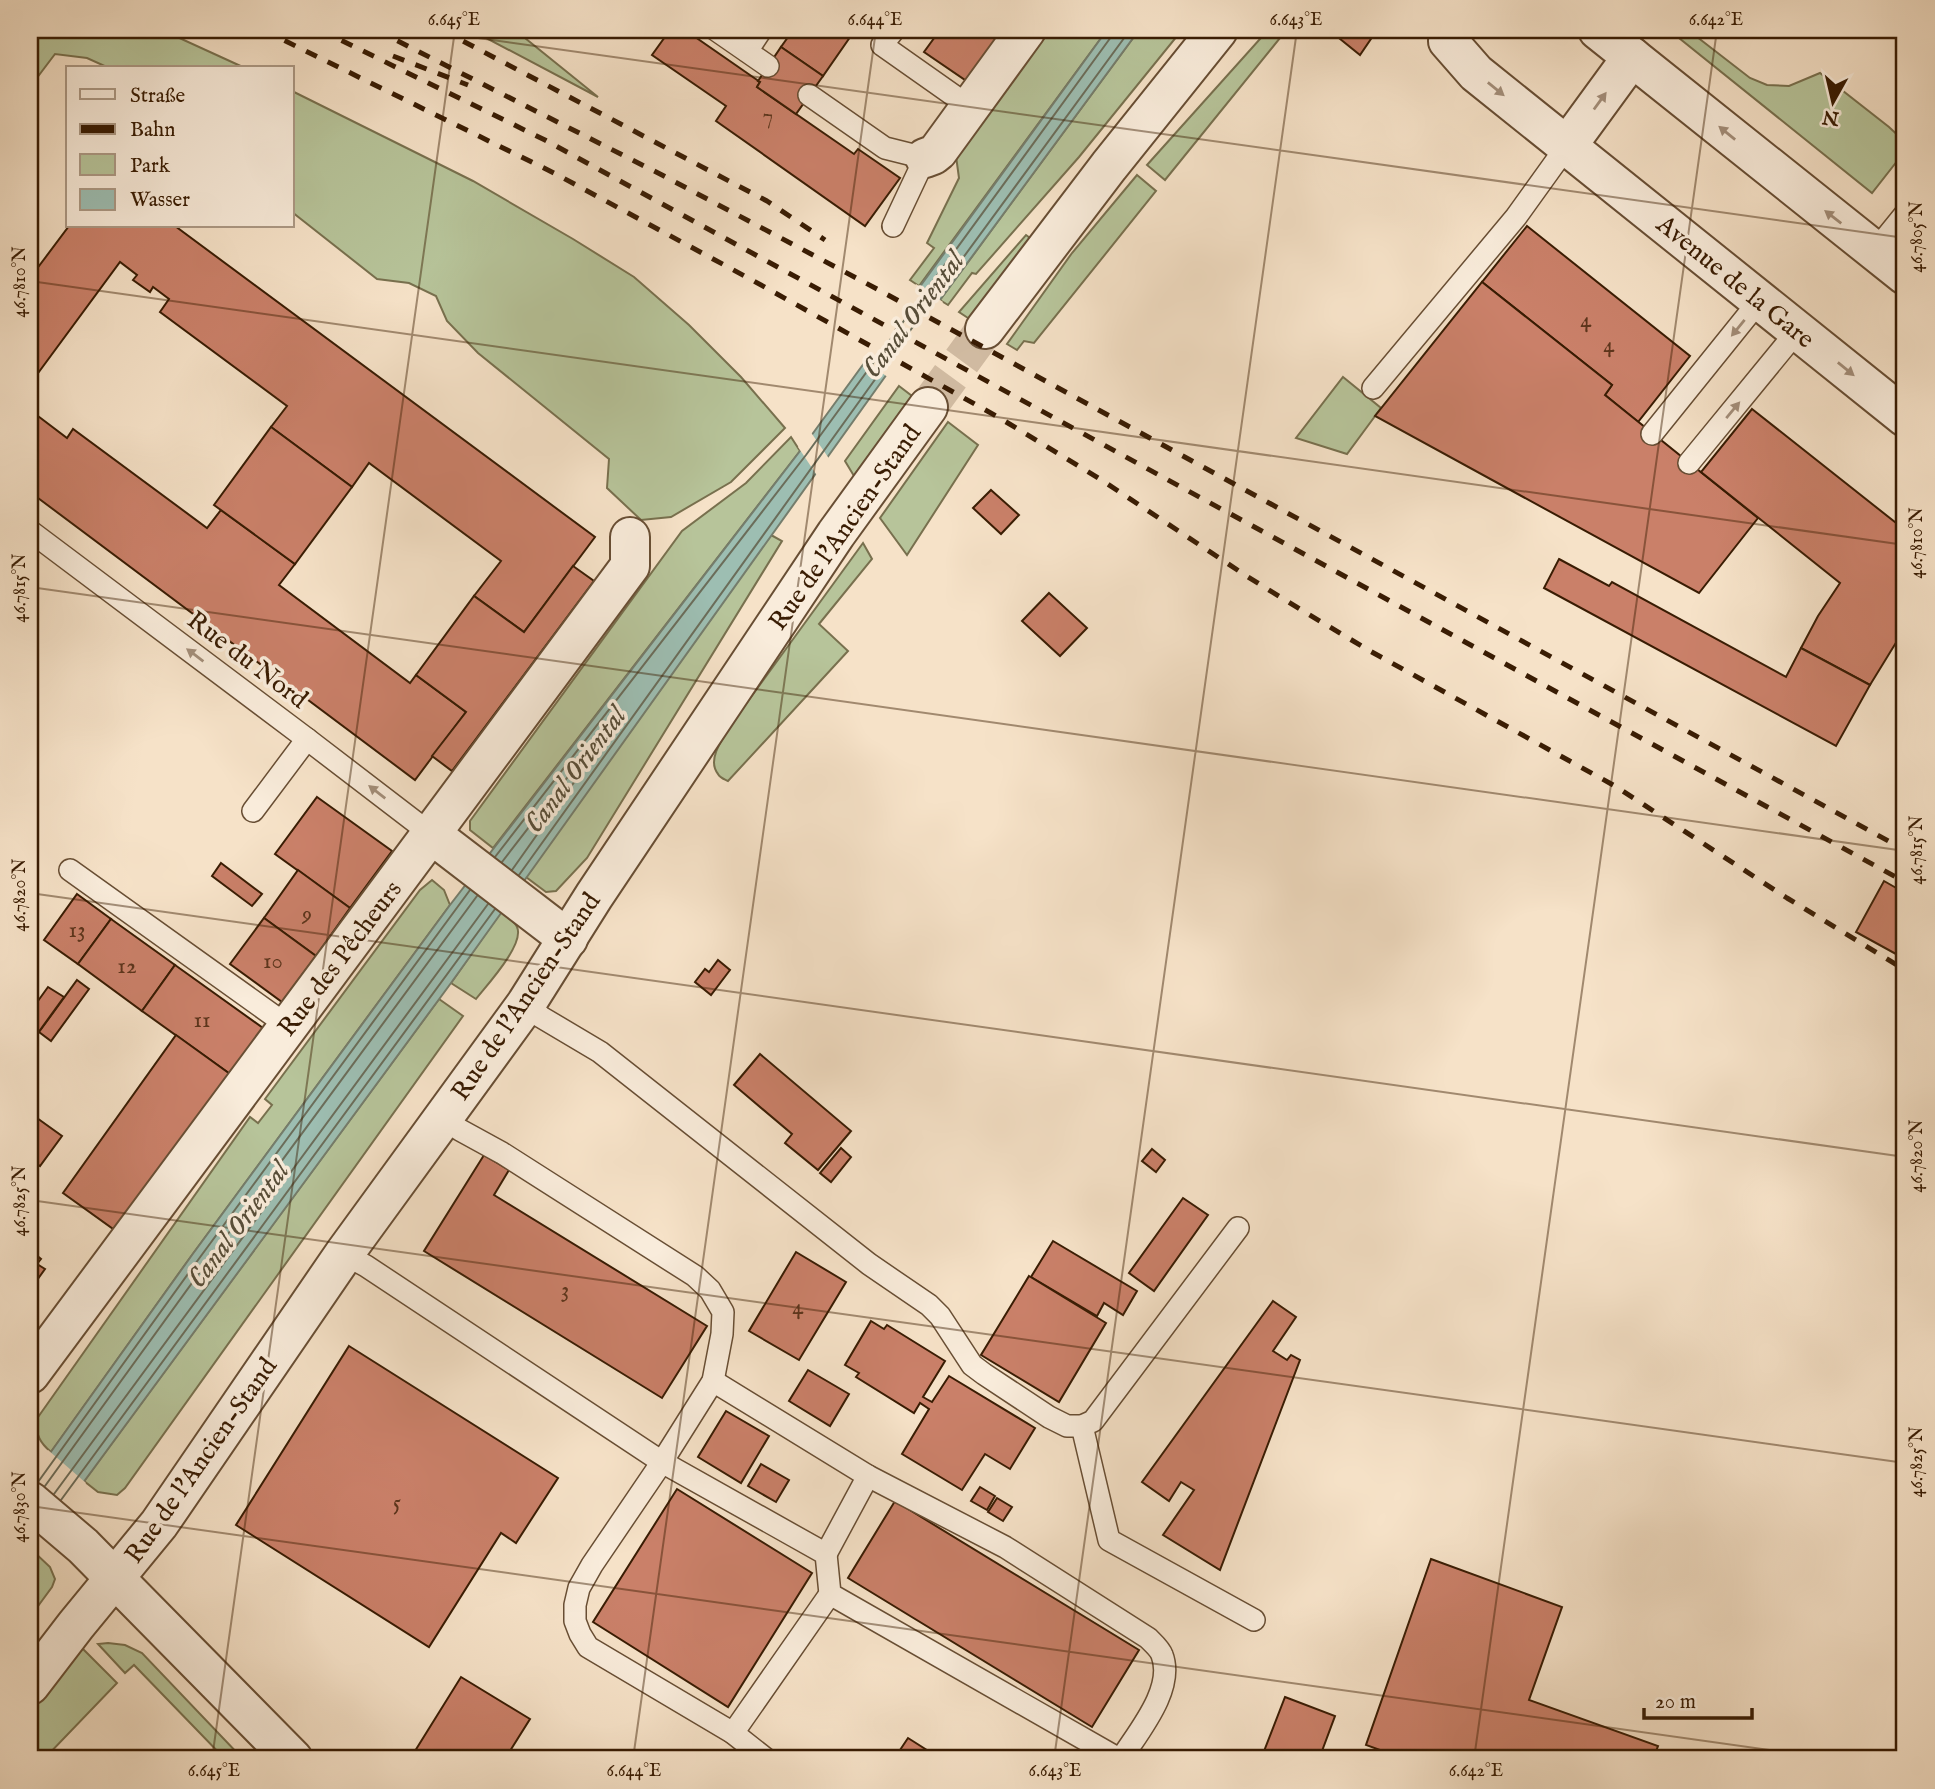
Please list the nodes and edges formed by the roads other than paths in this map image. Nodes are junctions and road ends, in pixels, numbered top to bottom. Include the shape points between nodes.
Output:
1 (716, 30) edge
2 (761, 30) edge
3 (894, 30) edge
4 (1026, 30) edge
5 (1218, 30) edge
6 (1598, 30) edge
7 (1451, 33) edge
8 (747, 51) junction
9 (1632, 57) junction
10 (768, 66) dead end
11 (809, 95) dead end
12 (970, 107) junction
13 (1567, 146) junction
14 (925, 158) junction
15 (1905, 214) edge
16 (893, 226) dead end
17 (1875, 251) junction
18 (1905, 275) edge
19 (1760, 300) junction
20 (985, 329) tunnel mouth
21 (1798, 330) junction
22 (1373, 388) dead end
23 (928, 407) tunnel mouth
24 (1905, 417) edge
25 (1652, 434) dead end
26 (1689, 463) dead end
27 (30, 531) edge
28 (630, 537) dead end
29 (307, 739) junction
30 (253, 811) dead end
31 (444, 844) junction
32 (70, 870) dead end
33 (568, 939) junction
34 (526, 1004) junction
35 (288, 1026) junction
36 (442, 1117) junction
37 (1238, 1228) dead end
38 (344, 1254) junction
39 (30, 1374) edge
40 (713, 1381) junction
41 (1082, 1426) junction
42 (662, 1462) junction
43 (869, 1476) junction
44 (30, 1501) edge
45 (826, 1554) junction
46 (114, 1579) junction
47 (830, 1594) junction
48 (1254, 1620) dead end
49 (30, 1685) edge
50 (733, 1733) junction
51 (293, 1759) edge
52 (766, 1759) edge
53 (1120, 1759) edge

1 - 8 lane
2 - 8 lane
3 - 12 lane via 882,45
4 - 12 street
5 - 20 street
6 - 9 street
7 -> 13 street, Avenue de la Gare via 1476,73
8 - 10 lane
13 -> 9 street
17 -> 9 street
11 - 14 lane via 885,148
12 - 14 street via 938,151
13 - 19 street, Avenue de la Gare
13 - 22 lane via 1516,217
14 - 16 lane
15 - 17 lane
17 - 18 street
19 - 21 street, Avenue de la Gare
19 -> 25 lane
21 -> 24 street, Avenue de la Gare
26 -> 21 lane
23 - 33 street, Rue de l'Ancien-Stand via 835,534
29 -> 27 lane, Rue du Nord
28 - 31 street, Rue des Pêcheurs via 630,566
29 - 30 lane
31 -> 29 lane, Rue du Nord
31 - 33 street
31 - 35 street, Rue des Pêcheurs
32 - 35 lane
33 - 34 street, Rue de l'Ancien-Stand
34 - 36 street, Rue de l'Ancien-Stand
34 - 41 lane via 600,1052 869,1264 929,1305 972,1365 1049,1418 1067,1426
35 - 39 street, Rue des Pêcheurs
36 - 38 street, Rue de l'Ancien-Stand
36 - 40 lane via 695,1276 710,1290 723,1312
37 - 41 lane via 1093,1421
38 - 42 lane
38 - 46 street, Rue de l'Ancien-Stand via 159,1524
40 - 42 lane
40 - 43 lane
41 - 48 lane via 1109,1540
42 - 45 lane
42 - 50 lane via 592,1564 579,1588 575,1621 588,1647
43 - 45 lane
43 - 53 lane via 1005,1547 1148,1638 1162,1653 1165,1669 1158,1700
44 - 46 street
45 - 47 lane
46 - 49 street, Rue de l'Ancien-Stand
46 - 51 street
47 - 50 lane
47 - 53 lane
50 - 52 lane

